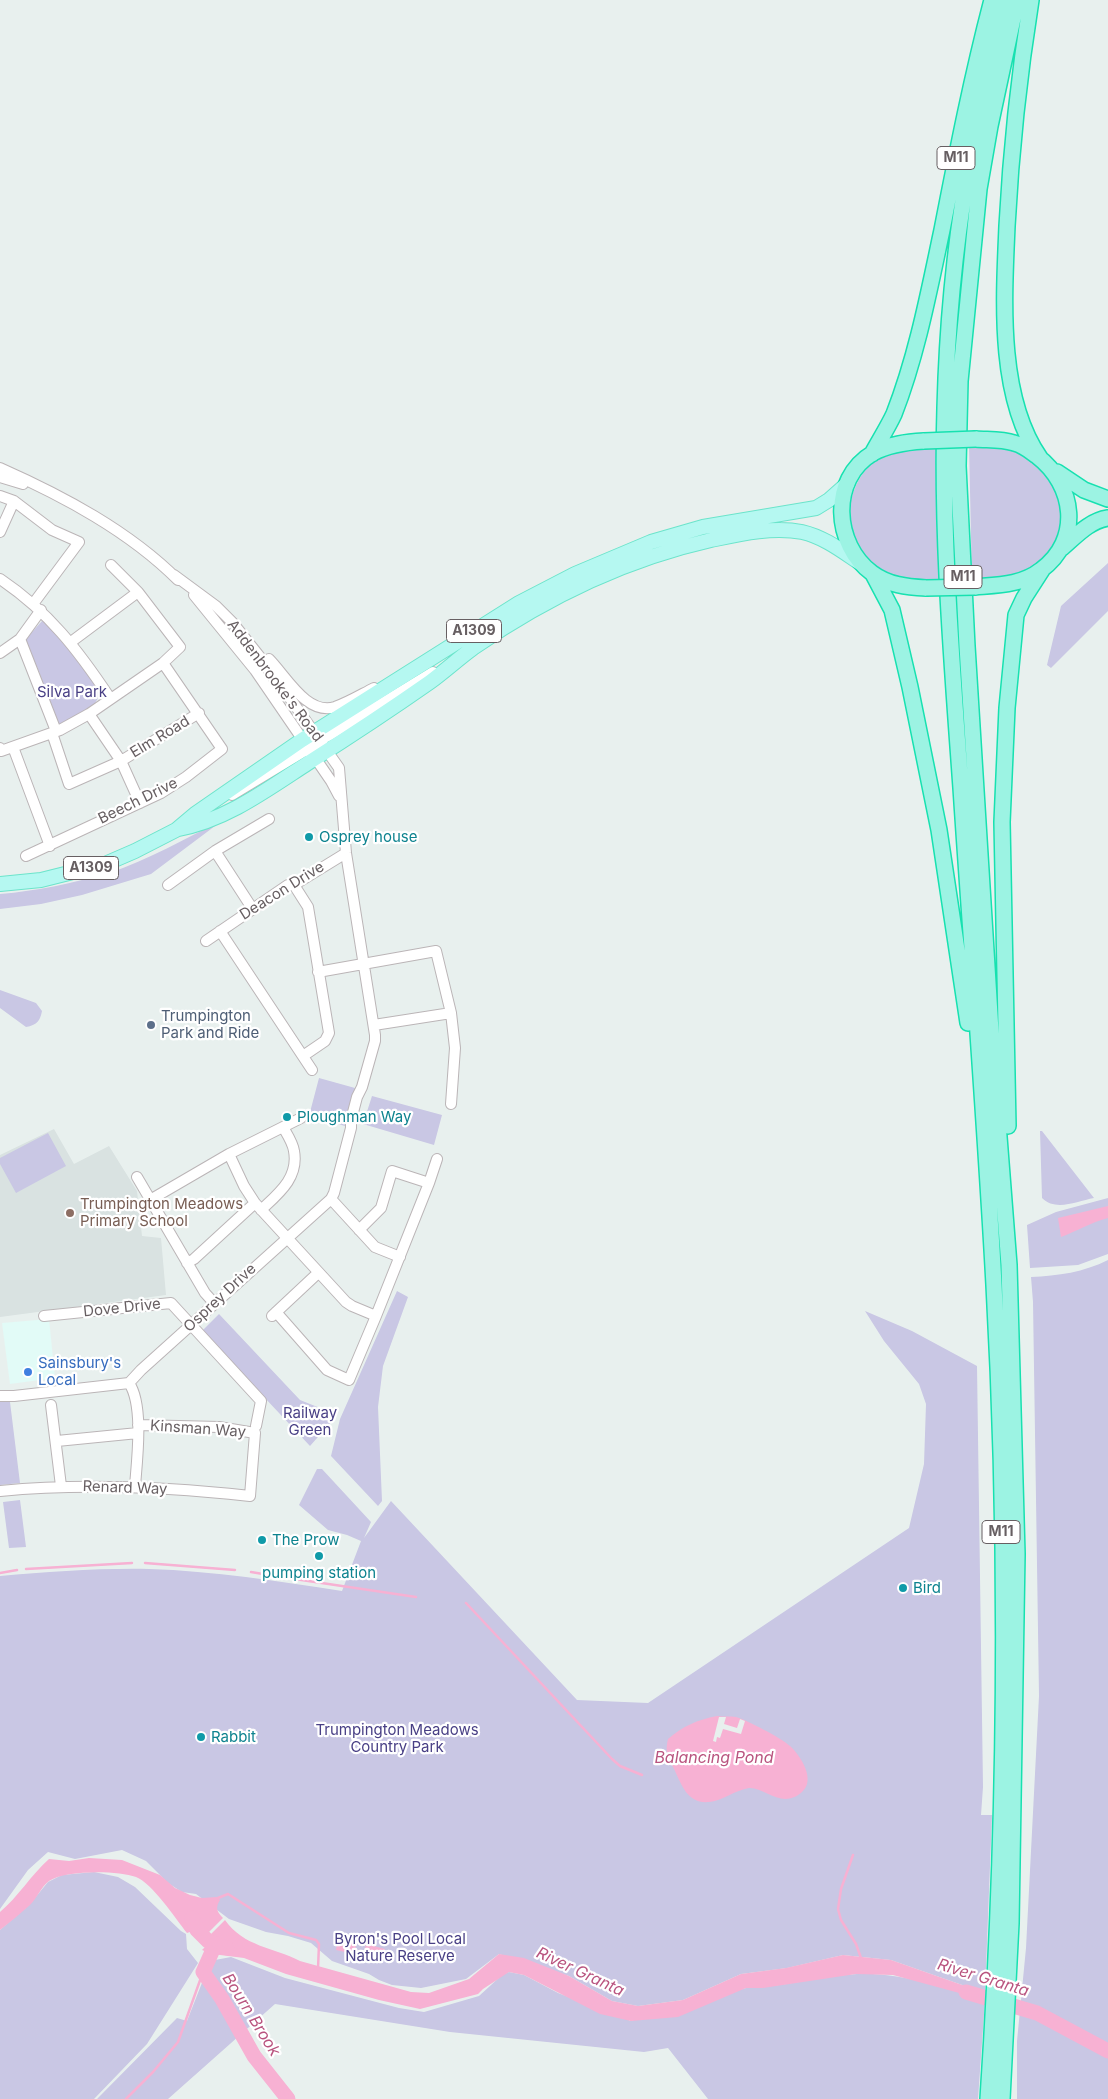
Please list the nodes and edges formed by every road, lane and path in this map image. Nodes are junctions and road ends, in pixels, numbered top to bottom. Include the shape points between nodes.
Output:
1 (992, 0) edge
2 (1004, 0) edge
3 (1017, 0) edge
4 (1031, 0) edge
5 (872, 454) junction
6 (1045, 462) junction
7 (0, 468) edge
8 (0, 477) edge
9 (847, 484) junction
10 (52, 494) junction
11 (0, 496) edge
12 (1108, 499) edge
13 (14, 501) junction
14 (1108, 518) edge
15 (0, 532) edge
16 (1058, 552) junction
17 (860, 563) junction
18 (111, 565) dead end
19 (1042, 570) junction
20 (873, 574) junction
21 (174, 575) junction
22 (0, 579) edge
23 (138, 592) junction
24 (37, 607) junction
25 (233, 623) junction
26 (20, 640) junction
27 (71, 642) junction
28 (0, 653) edge
29 (163, 663) junction
30 (422, 664) junction
31 (110, 698) junction
32 (199, 713) junction
33 (89, 714) junction
34 (54, 732) junction
35 (13, 747) junction
36 (0, 748) edge
37 (318, 748) junction
38 (121, 760) junction
39 (342, 800) junction
40 (140, 803) junction
41 (269, 819) dead end
42 (176, 830) junction
43 (50, 846) junction
44 (215, 851) junction
45 (346, 853) junction
46 (26, 856) dead end
47 (0, 884) edge
48 (168, 885) dead end
49 (294, 885) junction
50 (252, 908) junction
51 (220, 931) junction
52 (206, 940) dead end
53 (364, 964) junction
54 (318, 972) junction
55 (451, 1013) junction
56 (374, 1025) junction
57 (303, 1056) junction
58 (312, 1070) dead end
59 (981, 1093) junction
60 (451, 1104) dead end
61 (301, 1118) dead end
62 (283, 1126) junction
63 (229, 1154) junction
64 (1002, 1158) junction
65 (437, 1159) dead end
66 (137, 1176) dead end
67 (429, 1182) junction
68 (330, 1199) junction
69 (150, 1200) junction
70 (258, 1206) junction
71 (359, 1230) junction
72 (287, 1238) junction
73 (400, 1257) junction
74 (187, 1263) junction
75 (318, 1272) junction
76 (214, 1303) junction
77 (44, 1316) dead end
78 (376, 1316) junction
79 (191, 1326) junction
80 (129, 1383) junction
81 (0, 1396) edge
82 (51, 1404) dead end
83 (256, 1426) dead end
84 (138, 1429) junction
85 (57, 1441) junction
86 (61, 1486) junction
87 (135, 1486) junction
88 (0, 1491) edge
89 (250, 1496) joint
90 (1002, 1972) junction
91 (999, 2035) junction
92 (988, 2099) edge
93 (1002, 2099) edge

1 - 5 highway, M11 via 916,343 893,416
2 - 59 highway, M11 via 967,178 953,288 945,408 944,484 951,646
3 - 64 highway, M11 via 979,189 961,372 958,466 966,646
4 - 6 highway via 1010,174 1006,347 1023,428
5 - 6 highway, bridge via 902,442 976,439 1014,443
5 - 9 highway via 860,464
6 - 12 highway via 1084,490
6 - 16 highway via 1062,483 1068,503 1069,524
7 - 10 street, Addenbrooke's Road
8 - 10 street, Addenbrooke's Road
9 - 17 highway via 842,502 842,526 851,551
9 - 30 main road, A1309 via 816,508 703,527 625,552 550,586
10 - 21 street, Addenbrooke's Road via 125,537
11 - 13 street
13 - 15 street
13 - 24 street via 52,530 80,542
14 - 16 highway via 1080,531
16 - 19 highway
17 - 20 highway
17 - 37 main road, A1309 via 826,541 782,530 725,537 682,547 607,574 547,604 472,648 430,681
18 - 23 street
19 - 20 highway, bridge via 1019,582 926,588 899,586
19 - 64 highway, M11 via 1016,615 1007,708 1002,822 1008,1122
20 - 59 highway, M11 via 892,610 914,706 939,830 970,1046
21 - 25 street, Addenbrooke's Road
21 - 37 street, Addenbrooke's Road via 230,638
22 - 24 street
23 - 27 street
23 - 29 street via 180,647
24 - 26 street
24 - 27 street
25 - 30 street via 306,700 321,708 341,704
25 - 37 street, Addenbrooke's Road via 268,667
26 - 28 street
26 - 34 street
27 - 31 street
29 - 31 street
29 - 32 street, Beech Drive
30 - 37 main road, A1309
31 - 33 street
32 - 38 street, Elm Road
32 - 40 street, Beech Drive via 222,749 186,777
33 - 34 street
33 - 38 street, Elm Road
34 - 35 street
34 - 38 street via 69,784
35 - 36 street via 1,751
35 - 43 street
37 - 39 street
37 - 39 street, Osprey Drive via 340,772
37 - 42 main road, A1309 via 195,814
37 - 42 main road, A1309 via 280,781 212,820
38 - 40 street, Elm Road
39 - 45 street, Osprey Drive
40 - 43 street, Beech Drive
41 - 44 street
42 - 47 main road, A1309 via 105,864 41,880
43 - 46 street, Beech Drive
44 - 48 street
44 - 50 street
45 - 49 street, Deacon Drive
45 - 53 street, Osprey Drive
49 - 50 street, Deacon Drive via 288,884
49 - 54 street via 308,907
50 - 51 street, Deacon Drive
51 - 52 street, Deacon Drive
51 - 57 street
53 - 54 street
53 - 55 street via 436,951
53 - 56 street, Osprey Drive
54 - 57 street via 329,1032 325,1041
55 - 56 street
55 - 60 street via 455,1048
56 - 68 street, Osprey Drive via 375,1041
57 - 58 street
59 - 90 highway, M11 via 1000,1401
61 - 62 street
62 - 63 street
62 - 70 street via 294,1150 288,1184
63 - 69 street
63 - 70 street
64 - 90 highway, M11 via 1009,1266 1016,1554
65 - 67 street
66 - 69 street
67 - 71 street via 392,1171 381,1208
67 - 73 street
68 - 71 street
68 - 72 street, Osprey Drive
69 - 74 street
70 - 72 street
70 - 74 street
71 - 73 street via 375,1246
72 - 75 street
72 - 76 street, Osprey Drive
73 - 78 street
74 - 76 street
75 - 78 street via 352,1306
75 - 78 street via 274,1314 327,1370 349,1380
76 - 79 street, Osprey Drive
77 - 79 street, Dove Drive via 171,1303
79 - 80 street, Osprey Drive
79 - 83 street via 261,1401
80 - 81 street
80 - 84 street via 133,1389
82 - 85 street
84 - 85 street
84 - 87 street
84 - 89 street, Kinsman Way via 219,1427 255,1433
85 - 86 street
86 - 87 street, Renard Way
86 - 88 street, Renard Way
87 - 89 street, Renard Way
90 - 91 highway, M11
91 - 92 highway, M11
91 - 93 highway, M11

